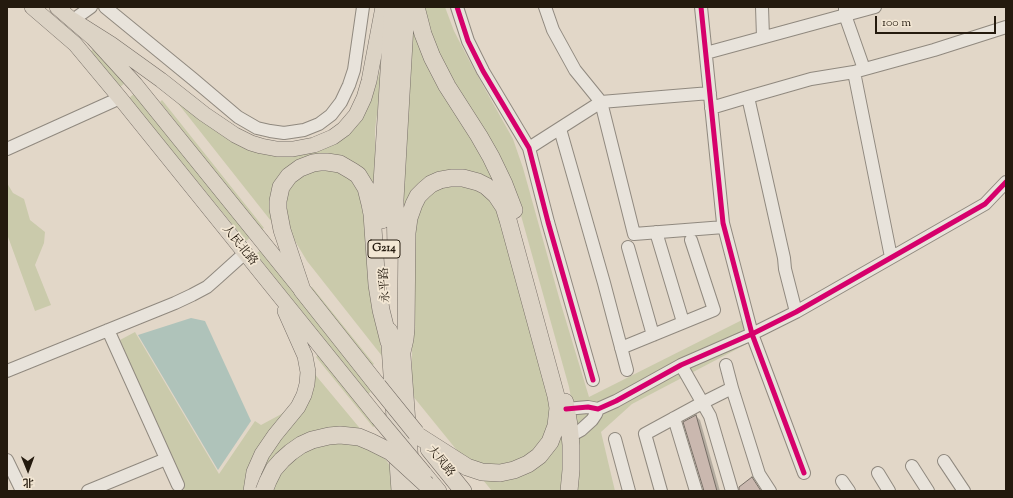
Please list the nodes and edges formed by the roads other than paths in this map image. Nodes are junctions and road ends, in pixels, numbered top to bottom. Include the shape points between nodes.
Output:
1 (32, 7) edge
2 (57, 7) edge
3 (91, 7) edge
4 (105, 7) edge
5 (363, 7) edge
6 (382, 7) edge
7 (393, 7) edge
8 (406, 7) edge
9 (416, 7) edge
10 (457, 7) edge
11 (545, 7) edge
12 (701, 7) edge
13 (762, 7) edge
14 (875, 7) edge
15 (845, 11) edge
16 (73, 20) junction
17 (1006, 27) edge
18 (763, 37) junction
19 (706, 53) junction
20 (859, 70) junction
21 (136, 84) junction
22 (710, 93) junction
23 (748, 96) junction
24 (120, 98) junction
25 (601, 102) junction
26 (711, 108) junction
27 (560, 128) junction
28 (529, 148) junction
29 (7, 149) edge
30 (1006, 182) edge
31 (724, 228) junction
32 (656, 232) junction
33 (261, 239) junction
34 (691, 240) dead end
35 (628, 247) dead end
36 (245, 253) junction
37 (891, 257) junction
38 (270, 284) junction
39 (302, 290) junction
40 (796, 312) junction
41 (683, 322) junction
42 (108, 330) junction
43 (752, 334) junction
44 (652, 335) junction
45 (396, 347) junction
46 (621, 348) junction
47 (681, 364) junction
48 (726, 365) dead end
49 (8, 367) edge
50 (627, 370) dead end
51 (593, 380) dead end
52 (732, 388) junction
53 (702, 402) junction
54 (566, 408) junction
55 (598, 409) junction
56 (674, 418) junction
57 (418, 435) junction
58 (570, 436) junction
59 (615, 439) dead end
60 (166, 459) junction
61 (7, 460) edge
62 (944, 461) dead end
63 (912, 466) dead end
64 (804, 472) dead end
65 (878, 473) dead end
66 (178, 485) dead end
67 (427, 486) edge
68 (22, 491) edge
69 (88, 491) edge
70 (251, 491) edge
71 (264, 491) edge
72 (400, 491) edge
73 (463, 491) edge
74 (569, 491) edge
75 (629, 491) edge
76 (661, 491) edge
77 (696, 491) edge
78 (732, 491) edge
79 (770, 491) edge
80 (889, 491) edge
81 (928, 491) edge
82 (964, 491) edge

1 - 24 main road, 人民北路 via 75,44
2 - 16 main road, 人民北路
3 - 16 street
4 - 5 street via 238,117 257,128 284,132 304,130 318,124 331,115 341,102 354,70
6 - 16 main road via 369,81 356,115 333,137 314,145 283,150 266,148 235,135 111,44
7 - 45 highway, 永平路 / G214 via 381,199
8 - 45 highway, 永平路 / G214 via 395,200
9 - 54 highway via 435,64 487,150 509,197
10 - 28 street via 468,41 483,71
11 - 25 street via 553,30 575,70
12 - 19 street
13 - 18 street
14 - 15 street
15 - 18 street
15 - 20 street
16 - 21 main road, 人民北路
17 - 20 street
18 - 19 street
19 - 22 street
20 - 23 street via 811,79
20 - 37 street
21 - 24 main road
21 - 33 main road, 人民北路
22 - 25 street
22 - 26 street
23 - 26 street
23 - 40 street
24 - 29 street
24 - 36 main road, 人民北路
25 - 27 street
25 - 32 street via 634,234
26 - 31 street
27 - 28 street
27 - 46 street
28 - 51 street
30 - 37 street via 985,204
31 - 32 street
31 - 43 street
32 - 41 street
33 - 36 main road
33 - 39 main road, 人民北路
34 - 41 street via 714,310
35 - 44 street
36 - 38 main road, 人民北路
36 - 42 street via 198,292
37 - 40 street
38 - 67 main road, 人民北路, bridge via 378,418
38 - 70 main road via 285,310 305,356 308,372 304,395 298,407 274,435 262,454 254,472
39 - 45 highway via 282,230 278,209 279,194 285,181 300,168 320,162 340,164 358,175 368,196 381,310
39 - 57 highway, 人民北路, bridge
40 - 43 street
41 - 44 street
42 - 49 street
42 - 60 street
43 - 47 street
43 - 64 street
44 - 46 street
45 - 57 highway via 406,339 407,233 409,218 418,196 432,184 451,178 463,178 486,186 504,207 508,220 556,396 556,426 550,442 539,456 528,464 500,473 482,472 467,467
45 - 67 highway, 永平路 / G214
45 - 72 highway, 永平路 / G214
46 - 50 street
47 - 53 street
47 - 55 street via 616,402
48 - 52 street
52 - 53 street
52 - 79 street via 759,474
53 - 56 street
53 - 78 street via 710,416
54 - 55 street
54 - 58 highway
55 - 58 street via 592,420
56 - 76 street via 644,434
56 - 77 street
57 - 73 highway, 大凤路
58 - 74 highway
59 - 75 street
60 - 66 street
60 - 69 street
61 - 68 street
62 - 82 street
63 - 81 street
65 - 80 street
67 - 71 highway, bridge via 391,452 378,444 354,436 334,435 306,442 286,456 274,469

